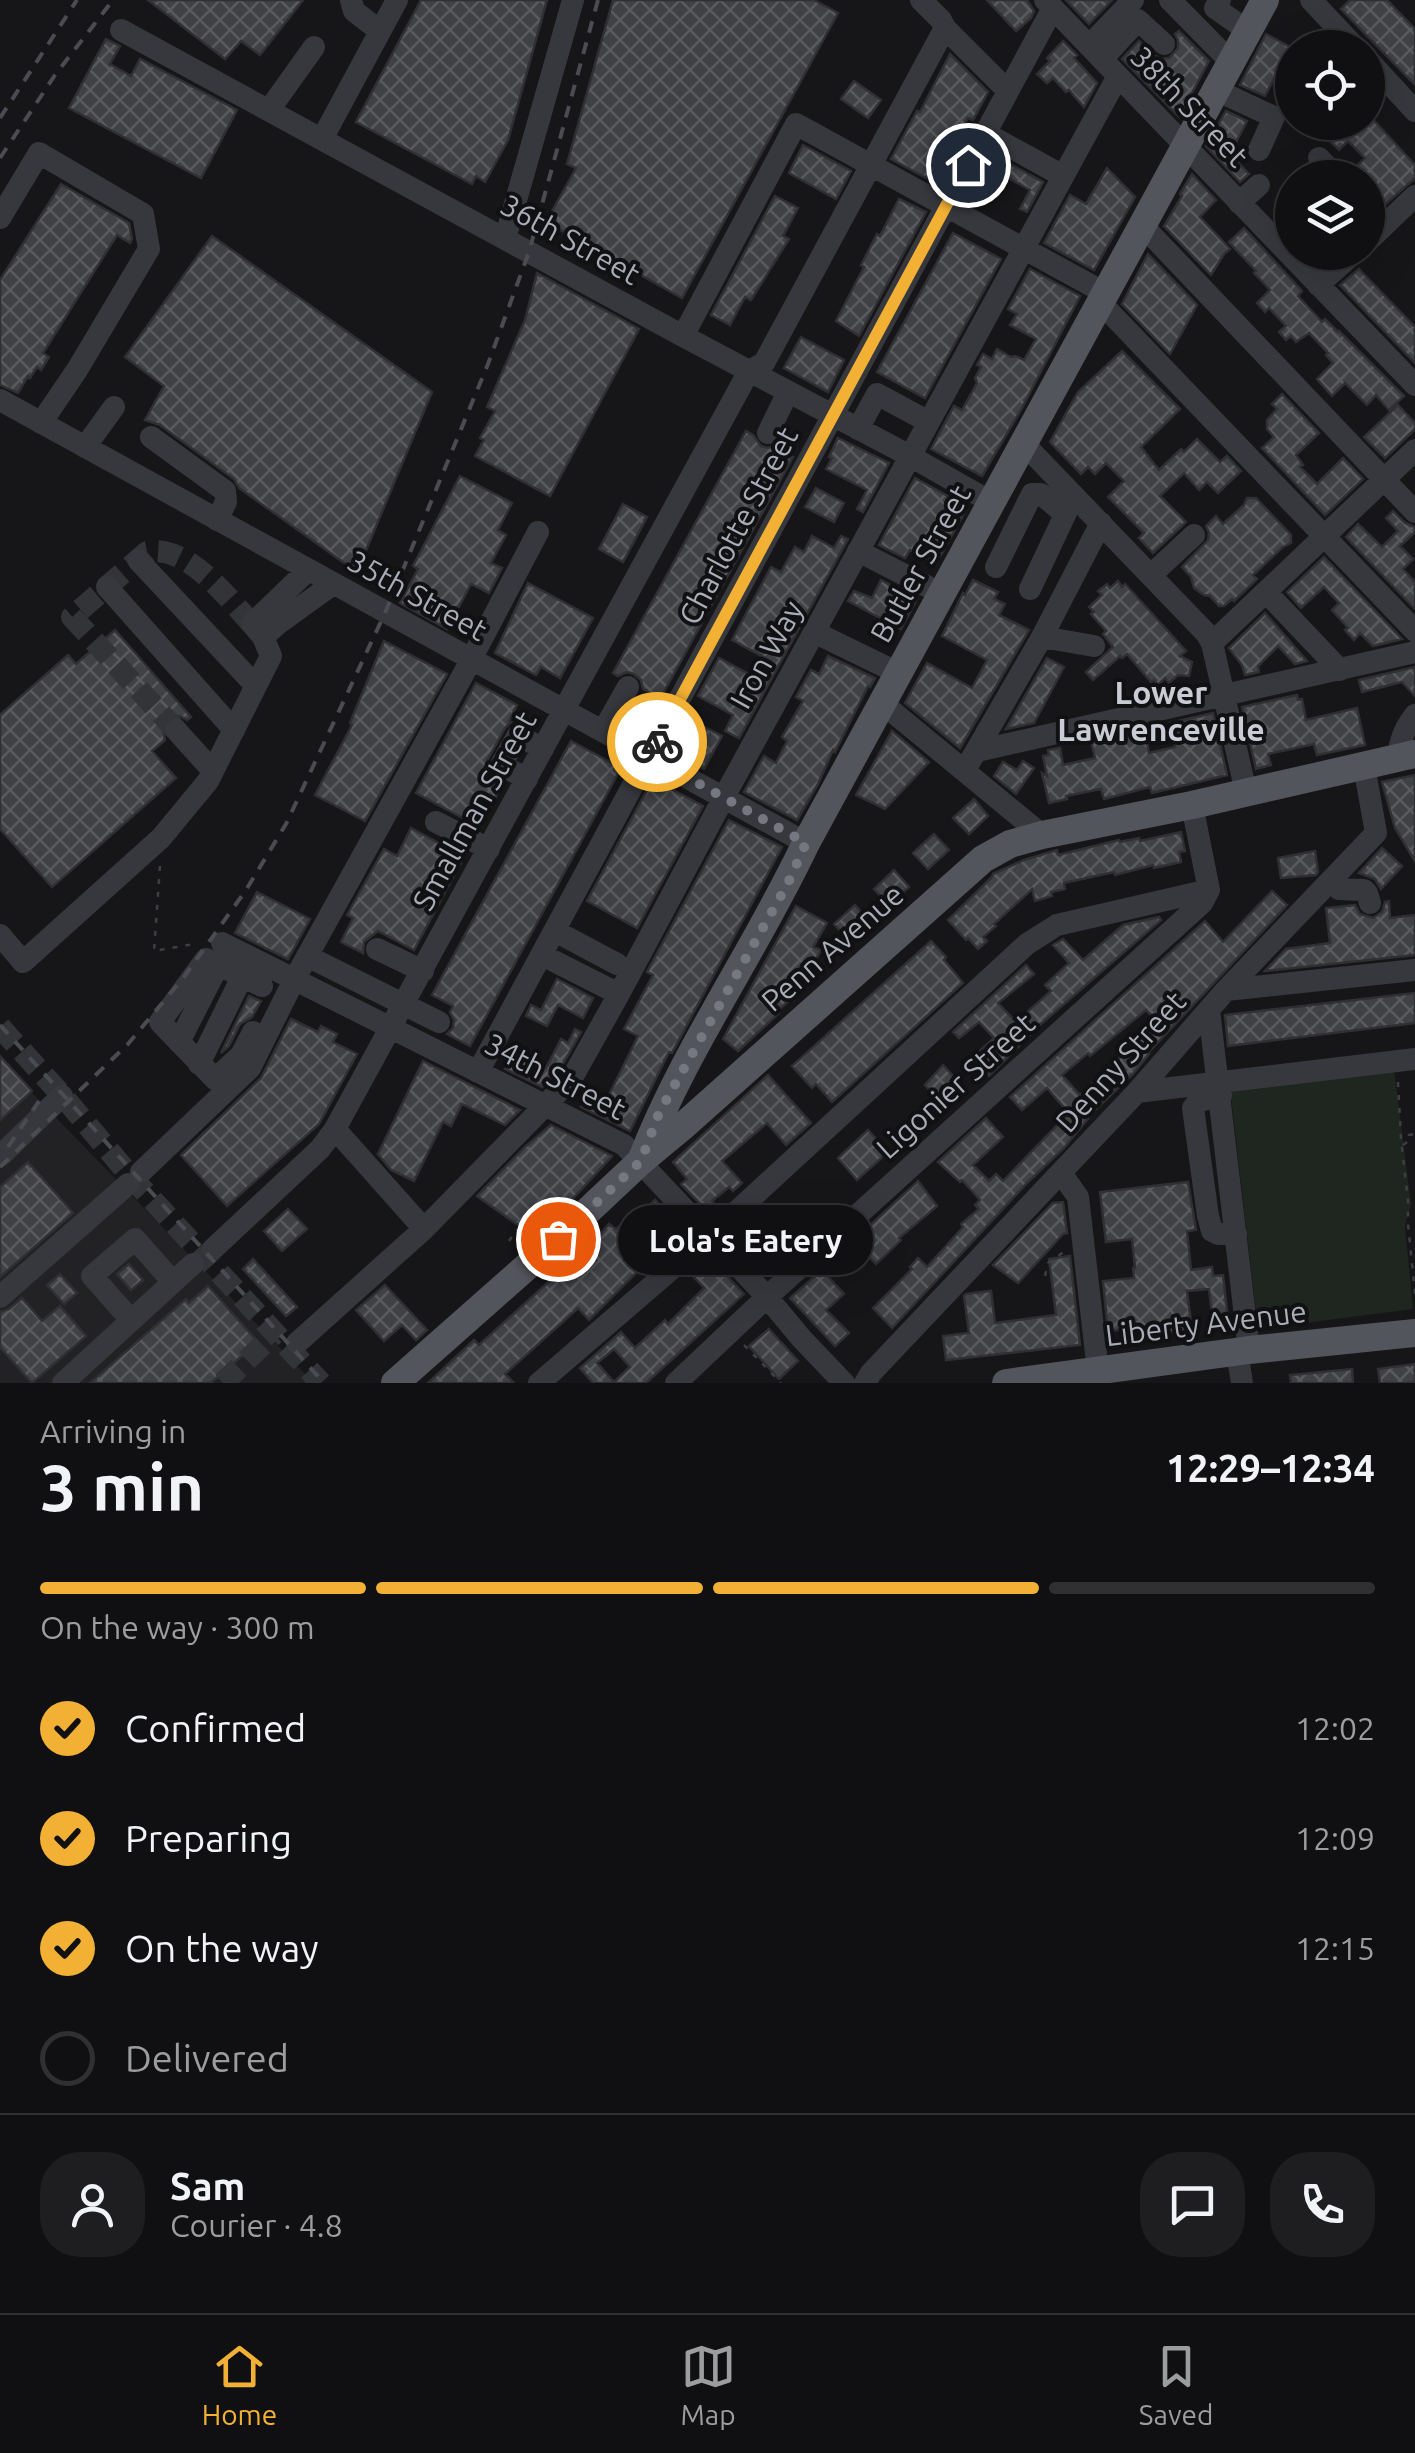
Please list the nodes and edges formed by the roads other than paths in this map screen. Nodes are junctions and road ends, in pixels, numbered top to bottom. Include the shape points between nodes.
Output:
1 (350, 0) edge
2 (397, 0) edge
3 (573, 0) edge
4 (921, 0) edge
5 (1133, 0) edge
6 (1170, 0) edge
7 (1220, 0) edge
8 (1264, 0) edge
9 (1311, 0) edge
10 (1049, 4) edge
11 (945, 28) junction
12 (121, 30) dead end
13 (1248, 30) junction
14 (1339, 30) edge
15 (380, 32) junction
16 (1164, 44) dead end
17 (314, 47) dead end
18 (1103, 61) junction
19 (1231, 62) junction
20 (1385, 78) edge
21 (1008, 90) junction
22 (1216, 90) junction
23 (269, 110) junction
24 (1415, 110) edge
25 (985, 133) junction
26 (322, 139) junction
27 (1185, 146) junction
28 (1259, 150) dead end
29 (870, 165) junction
30 (1063, 176) junction
31 (1260, 185) dead end
32 (1415, 196) edge
33 (1240, 203) junction
34 (946, 206) junction
35 (0, 218) edge
36 (1385, 224) edge
37 (1142, 225) junction
38 (506, 239) junction
39 (1023, 248) junction
40 (1335, 270) edge
41 (1318, 285) junction
42 (1103, 297) junction
43 (683, 336) junction
44 (749, 371) junction
45 (1415, 386) edge
46 (788, 392) junction
47 (0, 400) edge
48 (114, 407) dead end
49 (833, 416) junction
50 (928, 422) junction
51 (41, 423) junction
52 (858, 429) junction
53 (768, 433) dead end
54 (151, 438) dead end
55 (1024, 443) junction
56 (85, 447) junction
57 (1415, 450) edge
58 (910, 456) junction
59 (1384, 479) junction
60 (992, 502) junction
61 (1070, 504) junction
62 (1415, 512) edge
63 (217, 520) junction
64 (1101, 523) junction
65 (538, 532) dead end
66 (1194, 536) dead end
67 (1324, 536) junction
68 (657, 539) junction
69 (858, 551) junction
70 (680, 552) dead end
71 (138, 560) dead end
72 (996, 567) dead end
73 (308, 570) junction
74 (1151, 575) junction
75 (333, 584) junction
76 (107, 587) dead end
77 (1030, 589) dead end
78 (1266, 592) junction
79 (942, 594) junction
80 (258, 630) junction
81 (1415, 631) edge
82 (814, 632) junction
83 (1042, 637) junction
84 (1212, 643) junction
85 (1094, 646) dead end
86 (1415, 652) edge
87 (471, 660) junction
88 (1340, 670) junction
89 (898, 674) junction
90 (256, 686) junction
91 (628, 688) dead end
92 (1224, 696) junction
93 (882, 703) junction
94 (564, 711) junction
95 (1415, 715) edge
96 (176, 730) tunnel mouth
97 (234, 730) junction
98 (603, 731) junction
99 (649, 756) junction
100 (1407, 756) edge
101 (971, 760) junction
102 (1364, 766) junction
103 (213, 772) junction
104 (1246, 792) junction
105 (724, 798) junction
106 (1192, 805) junction
107 (436, 822) dead end
108 (1042, 834) junction
109 (806, 843) junction
110 (489, 849) junction
111 (1209, 890) junction
112 (1337, 892) junction
113 (1370, 903) dead end
114 (554, 930) junction
115 (0, 935) edge
116 (377, 950) dead end
117 (223, 953) junction
118 (542, 954) junction
119 (307, 956) junction
120 (618, 964) dead end
121 (1415, 970) edge
122 (422, 971) junction
123 (270, 979) junction
124 (1226, 990) junction
125 (620, 994) junction
126 (404, 1005) junction
127 (1209, 1010) junction
128 (438, 1022) dead end
129 (391, 1029) junction
130 (200, 1064) junction
131 (1406, 1064) edge
132 (478, 1072) junction
133 (1220, 1090) junction
134 (1137, 1092) junction
135 (62, 1096) dead end
136 (546, 1106) junction
137 (335, 1130) junction
138 (0, 1156) edge
139 (641, 1161) junction
140 (1061, 1173) junction
141 (424, 1229) junction
142 (710, 1236) junction
143 (213, 1248) dead end
144 (193, 1264) dead end
145 (173, 1282) junction
146 (0, 1297) edge
147 (767, 1297) junction
148 (132, 1320) junction
149 (1415, 1333) edge
150 (297, 1343) tunnel mouth
151 (1244, 1351) junction
152 (1098, 1371) junction
153 (1041, 1381) edge
154 (62, 1383) edge
155 (395, 1383) edge
156 (539, 1383) edge
157 (676, 1383) edge
158 (844, 1383) edge
159 (866, 1383) edge
160 (1006, 1383) edge
161 (1242, 1383) edge

1 - 15 street
2 - 15 street
3 - 38 street
4 - 11 street
5 - 18 street
6 - 19 street
7 - 13 street via 1215,8
8 - 13 main road, Butler Street
9 - 14 street
10 - 18 street, 38th Street
10 - 21 street, Charlotte Street
11 - 21 street
11 - 29 street, Smallman Street
12 - 23 street, 36th Street
13 - 19 main road, Butler Street
15 - 26 street
16 - 18 street via 1138,20
17 - 23 street
18 - 27 street, 38th Street
18 - 30 street, Iron Way
19 - 22 main road, Butler Street
20 - 24 street
21 - 25 street, Charlotte Street
22 - 27 main road, Butler Street
22 - 28 street via 1274,117
23 - 26 street, 36th Street
25 - 30 street
25 - 34 street, Charlotte Street
26 - 38 street, 36th Street
27 - 33 street, 38th Street
27 - 37 main road, Butler Street
29 - 34 street
29 - 43 street via 796,124
29 - 44 street, Smallman Street via 764,364
30 - 39 street, Iron Way
31 - 33 street
32 - 36 street
33 - 41 street, 38th Street
34 - 39 street
34 - 49 street, Charlotte Street
35 - 51 street via 39,153 143,214 148,249
37 - 42 main road, Butler Street
37 - 59 street
38 - 43 street, 36th Street
39 - 42 street
39 - 50 street, Iron Way
40 - 41 street
41 - 45 street, 38th Street
42 - 55 main road, Butler Street
42 - 67 street
43 - 44 street, 36th Street
44 - 46 street, 36th Street
44 - 68 street, Smallman Street
46 - 49 street, 36th Street
46 - 53 street
47 - 51 street, 35th Street
48 - 56 street
49 - 52 street, 36th Street
49 - 99 street, Charlotte Street
50 - 52 street via 877,394
50 - 58 street, Iron Way
51 - 56 street, 35th Street
52 - 58 street, 36th Street
54 - 63 street via 225,491
55 - 60 main road, Butler Street
55 - 61 street
56 - 63 street, 35th Street
57 - 59 street
58 - 60 street, 36th Street
58 - 69 street, Iron Way
59 - 62 street
59 - 67 street
60 - 79 main road, Butler Street
61 - 64 street
61 - 72 street via 1032,494
61 - 77 street
63 - 73 street, 35th Street
64 - 74 street
64 - 83 street
65 - 87 street
66 - 74 street
67 - 78 street
67 - 81 street
68 - 70 street
68 - 94 street, Smallman Street
69 - 79 street
69 - 82 street, Iron Way
71 - 90 street
73 - 75 street, 35th Street
73 - 80 street
74 - 84 street
75 - 80 street
75 - 87 street, 35th Street
76 - 97 street
78 - 84 street
78 - 88 street
79 - 89 main road, Butler Street
80 - 90 street via 271,656
82 - 89 street
82 - 105 street, Iron Way
83 - 85 street
83 - 101 street
84 - 92 street
86 - 88 street
87 - 94 street, 35th Street
87 - 119 street
88 - 92 street
89 - 93 main road, Butler Street
90 - 97 street
91 - 98 street
92 - 101 street
92 - 104 street
93 - 101 street
93 - 109 main road, Butler Street
94 - 98 street, 35th Street
94 - 110 street, Smallman Street via 526,796
95 - 100 street via 1400,741
96 - 103 street
97 - 103 street
98 - 99 street, 35th Street
99 - 105 street, 35th Street
99 - 114 street, Charlotte Street
100 - 102 main road, Penn Avenue
101 - 108 street
102 - 104 main road, Penn Avenue
102 - 112 street, Denny Street via 1376,833
103 - 115 street via 157,842 23,962
104 - 106 main road, Penn Avenue
105 - 109 street, 35th Street
105 - 125 street, Iron Way
106 - 108 main road, Penn Avenue
106 - 111 street
107 - 110 street
108 - 139 main road, Penn Avenue via 984,859
109 - 139 main road, Butler Street via 659,1113
110 - 122 street, Smallman Street via 451,940
111 - 142 street via 1058,925 1027,944
111 - 147 street, Ligonier Street
112 - 113 street via 1364,890
112 - 124 street, Denny Street
114 - 118 street, Charlotte Street
114 - 120 street
116 - 122 street
117 - 123 street, 34th Street
117 - 123 street
117 - 130 street via 179,1042
118 - 125 street
118 - 132 street, Charlotte Street
119 - 123 street
119 - 126 street
121 - 124 street
122 - 126 street, Smallman Street
123 - 129 street, 34th Street
123 - 130 street
123 - 130 street via 241,1055 214,1080
123 - 146 street via 250,1068
124 - 127 street, Denny Street
125 - 136 street, Iron Way via 572,1078
126 - 128 street
126 - 129 street, Smallman Street
127 - 133 street
127 - 134 street, Denny Street
129 - 132 street, 34th Street
129 - 137 street, Smallman Street
131 - 133 street
132 - 136 street, 34th Street
133 - 134 street
133 - 151 street
134 - 140 street, Denny Street
135 - 138 street
136 - 139 street, 34th Street via 624,1145
136 - 141 street, Iron Way
137 - 141 street
137 - 143 street, Smallman Street
139 - 142 street, 34th Street
139 - 155 main road, Penn Avenue
140 - 152 street via 1078,1198
140 - 159 street, Denny Street
141 - 150 street, Iron Way
142 - 147 street, 34th Street
142 - 156 street
144 - 145 street
145 - 148 street
145 - 148 street via 135,1239 92,1276
147 - 157 street, Ligonier Street
147 - 158 street, 34th Street
148 - 154 street
149 - 151 main road, Liberty Avenue
151 - 152 main road, Liberty Avenue
151 - 161 street
152 - 153 main road, Liberty Avenue
153 - 160 main road, Liberty Avenue

